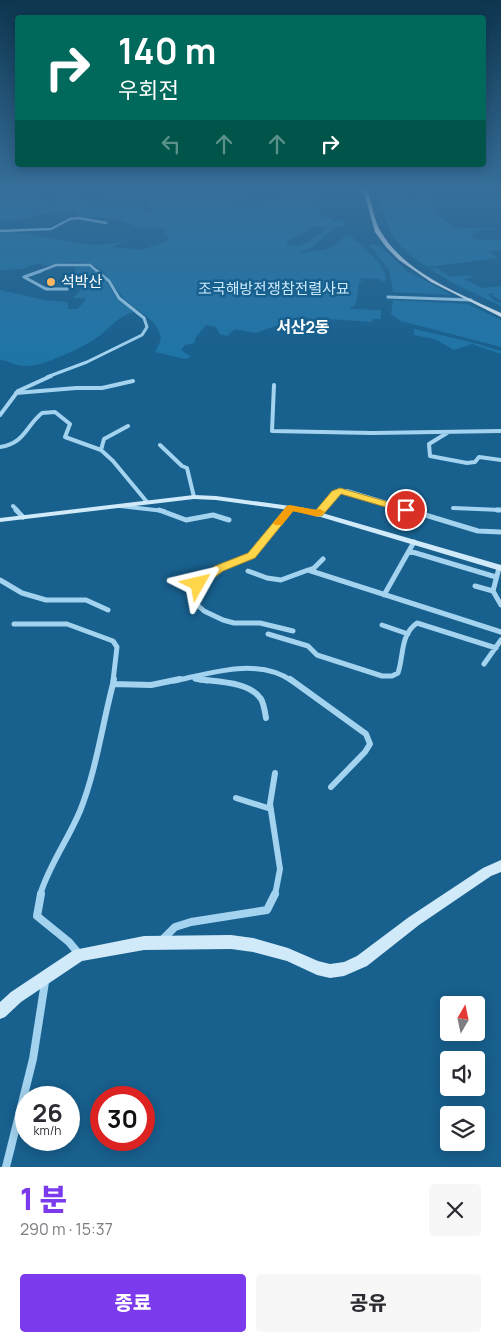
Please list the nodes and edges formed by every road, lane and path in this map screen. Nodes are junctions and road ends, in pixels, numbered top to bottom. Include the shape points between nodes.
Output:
1 (386, 242) edge
2 (392, 242) edge
3 (67, 289) dead end
4 (388, 295) dead end
5 (468, 299) junction
6 (501, 313) edge
7 (133, 381) dead end
8 (274, 385) dead end
9 (15, 393) junction
10 (0, 415) edge
11 (128, 426) dead end
12 (448, 432) junction
13 (501, 432) edge
14 (160, 445) dead end
15 (0, 447) edge
16 (101, 450) junction
17 (501, 460) edge
18 (194, 497) junction
19 (147, 502) junction
20 (13, 506) dead end
21 (117, 506) junction
22 (290, 508) junction
23 (453, 508) dead end
24 (501, 510) edge
25 (318, 514) junction
26 (23, 517) junction
27 (0, 520) edge
28 (229, 520) dead end
29 (501, 532) edge
30 (414, 542) junction
31 (409, 551) junction
32 (323, 558) dead end
33 (500, 568) edge
34 (308, 570) junction
35 (248, 571) dead end
36 (496, 577) junction
37 (0, 580) edge
38 (475, 586) dead end
39 (493, 591) junction
40 (384, 595) junction
41 (501, 606) edge
42 (108, 610) dead end
43 (14, 624) dead end
44 (382, 626) dead end
45 (293, 631) dead end
46 (501, 632) edge
47 (268, 634) dead end
48 (408, 634) junction
49 (499, 644) edge
50 (484, 664) dead end
51 (189, 678) junction
52 (113, 684) junction
53 (266, 718) dead end
54 (275, 773) dead end
55 (331, 787) dead end
56 (236, 798) dead end
57 (271, 809) junction
58 (501, 866) edge
59 (160, 942) junction
60 (79, 955) junction
61 (45, 977) junction
62 (0, 1012) edge
63 (6, 1167) edge

1 - 5 main road via 416,269
2 - 6 main road via 402,255 435,278
3 - 9 street via 46,289 24,277 56,265 90,265 109,281 119,298 144,318 146,330 107,352
4 - 5 street
5 - 6 main road
7 - 9 street via 102,388
8 - 12 street via 272,431
9 - 10 street via 10,405
11 - 16 street via 104,439
12 - 13 street
12 - 17 street via 430,444 430,456 467,463 475,462 479,457
14 - 18 street via 187,468
15 - 16 street via 16,443 47,410 70,424 64,437
16 - 19 street
18 - 19 street
18 - 22 street
19 - 21 street
20 - 26 street
21 - 26 street
21 - 28 street via 161,510 186,520 214,515
22 - 25 street
22 - 45 street via 252,555 209,574 192,593 198,606 223,620 260,623
23 - 24 street
25 - 29 street via 336,493 347,491 478,531
25 - 30 street
26 - 27 street
30 - 31 street
30 - 33 street
31 - 36 street
31 - 40 street
32 - 34 street
33 - 36 street
34 - 35 street via 278,581
34 - 40 street
36 - 39 street
37 - 42 street via 22,593 46,600 86,600
38 - 39 street
39 - 41 street
40 - 46 street
43 - 52 street via 67,624 113,641 117,647
44 - 48 street
47 - 48 street via 308,646 317,655 382,676 398,673 402,643
48 - 49 street via 417,623
49 - 50 street
51 - 52 street via 150,685
51 - 53 street via 247,689 261,699
51 - 55 street via 248,668 269,669 286,677 366,734 370,744 365,752
52 - 60 street via 86,796 55,860 38,908 37,916 70,942
54 - 57 street
56 - 57 street
57 - 59 street via 281,873 277,895 267,910 191,922 175,927
58 - 59 street via 414,921 362,961 344,969 330,971 317,968 253,945
59 - 60 street
60 - 61 street
61 - 62 street
61 - 63 street via 33,1059

